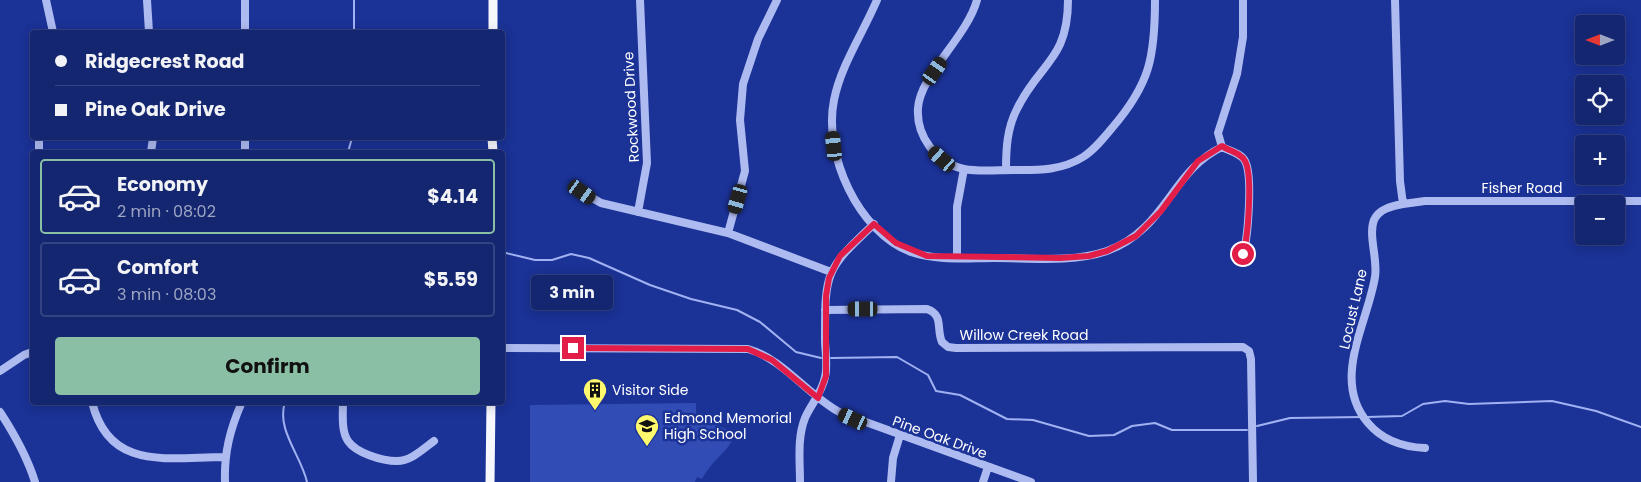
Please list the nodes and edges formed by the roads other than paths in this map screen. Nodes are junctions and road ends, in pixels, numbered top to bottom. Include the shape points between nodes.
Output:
1 (46, 0) edge
2 (147, 0) edge
3 (245, 0) edge
4 (493, 0) edge
5 (640, 0) edge
6 (777, 0) edge
7 (877, 0) edge
8 (978, 0) edge
9 (1068, 0) edge
10 (1155, 0) edge
11 (1244, 0) edge
12 (1395, 0) edge
13 (53, 30) edge
14 (149, 30) edge
15 (245, 30) edge
16 (493, 30) edge
17 (1222, 146) junction
18 (964, 169) junction
19 (1006, 170) junction
20 (582, 192) dead end
21 (1641, 201) edge
22 (1403, 204) junction
23 (638, 212) junction
24 (874, 224) junction
25 (728, 233) junction
26 (1243, 254) dead end
27 (957, 258) junction
28 (830, 272) junction
29 (825, 310) junction
30 (505, 348) edge
31 (30, 352) edge
32 (0, 371) edge
33 (818, 398) junction
34 (93, 405) edge
35 (241, 405) edge
36 (343, 405) edge
37 (490, 405) edge
38 (0, 412) edge
39 (900, 436) junction
40 (434, 441) dead end
41 (1426, 448) dead end
42 (224, 457) junction
43 (988, 467) junction
44 (35, 482) edge
45 (225, 482) edge
46 (490, 482) edge
47 (800, 482) edge
48 (891, 482) edge
49 (983, 482) edge
50 (1031, 482) edge
51 (1253, 482) edge

1 - 13 street
2 - 14 street
3 - 15 street
4 - 16 main road
5 - 23 street, Rockwood Drive via 647,163
6 - 25 street via 758,39 743,84 740,120 745,171
7 - 24 street via 838,86 832,124 841,172 857,202
8 - 18 street via 966,27 925,86 918,106 920,128 927,144 942,159
9 - 19 street via 1068,19 1060,46 1017,108 1011,122
10 - 19 street via 1155,40 1146,76 1128,108 1092,151 1067,165 1043,170
11 - 17 street via 1237,74 1218,133
12 - 22 street
17 - 26 street via 1242,157 1247,168 1248,233
17 - 27 street via 1198,161 1150,224 1136,236 1107,251 1074,258
18 - 19 street
18 - 27 street via 957,207
20 - 23 street via 601,203
21 - 22 street, Fisher Road via 1425,201
22 - 41 street, Locust Lane via 1384,210 1375,219 1376,272 1353,363 1351,387 1362,416 1381,435 1408,447
23 - 25 street
24 - 27 street via 911,251 932,257
24 - 28 street via 840,256
25 - 28 street
28 - 29 street
29 - 33 street via 826,376
29 - 51 street, Willow Creek Road via 928,309 939,319 942,342 956,348 1239,346 1248,349 1251,359
30 - 33 street, Pine Oak Drive via 743,348 772,360
31 - 32 street
33 - 39 street, Pine Oak Drive via 847,416
33 - 47 street via 806,416 801,432
34 - 42 street via 104,431 123,450 151,457
35 - 42 street
36 - 40 street via 347,440 360,453 397,461 417,454
37 - 46 main road
38 - 44 street via 16,436
39 - 43 street, Pine Oak Drive
39 - 48 street via 893,458
42 - 45 street
43 - 49 street
43 - 50 street, Pine Oak Drive

